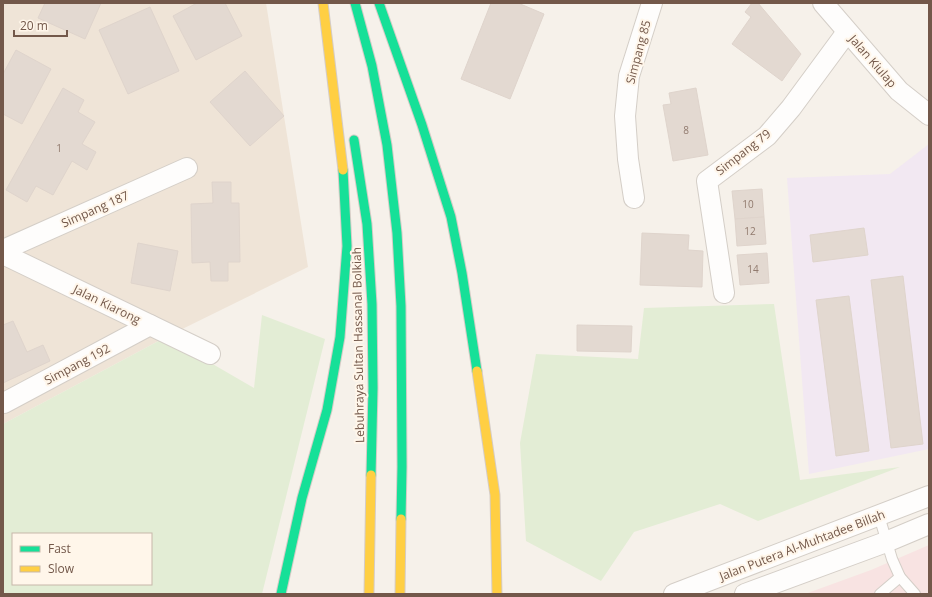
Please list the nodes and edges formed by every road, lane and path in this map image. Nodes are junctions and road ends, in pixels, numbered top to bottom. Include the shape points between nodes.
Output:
1 (323, 3) edge
2 (355, 3) edge
3 (379, 3) edge
4 (652, 3) edge
5 (823, 3) edge
6 (848, 32) junction
7 (340, 71) dead end
8 (929, 115) edge
9 (353, 131) dead end
10 (187, 168) dead end
11 (634, 198) dead end
12 (3, 250) edge
13 (3, 254) edge
14 (724, 293) dead end
15 (150, 325) junction
16 (210, 354) dead end
17 (4, 403) dead end
18 (495, 495) junction
19 (929, 496) edge
20 (879, 516) junction
21 (929, 524) edge
22 (886, 542) junction
23 (505, 563) dead end
24 (900, 577) junction
25 (281, 594) edge
26 (369, 594) edge
27 (400, 594) edge
28 (497, 594) edge
29 (674, 594) edge
30 (745, 594) edge
31 (880, 594) edge
32 (915, 594) edge

1 - 7 highway
1 - 25 highway via 343,166 347,246 340,337 328,410 302,498
2 - 27 highway via 378,94 398,232 402,475
3 - 18 highway via 451,217 462,273
4 - 11 street, Simpang 85 via 629,76 625,116
5 - 6 street, Jalan Kiulap
6 - 8 street, Jalan Kiulap via 899,91
6 - 14 street, Simpang 79 via 767,136 707,181
9 - 26 highway, Lebuhraya Sultan Hassanal Bolkiah via 367,224 372,304
10 - 12 street, Simpang 187
13 - 15 street, Jalan Kiarong
15 - 16 street, Jalan Kiarong
15 - 17 street, Simpang 192
18 - 23 highway
18 - 28 highway
19 - 20 street, Jalan Putera Al-Muhtadee Billah
20 - 22 lane
20 - 29 street, Jalan Putera Al-Muhtadee Billah
21 - 22 street
22 - 24 lane
22 - 30 street
24 - 31 lane
24 - 32 lane

